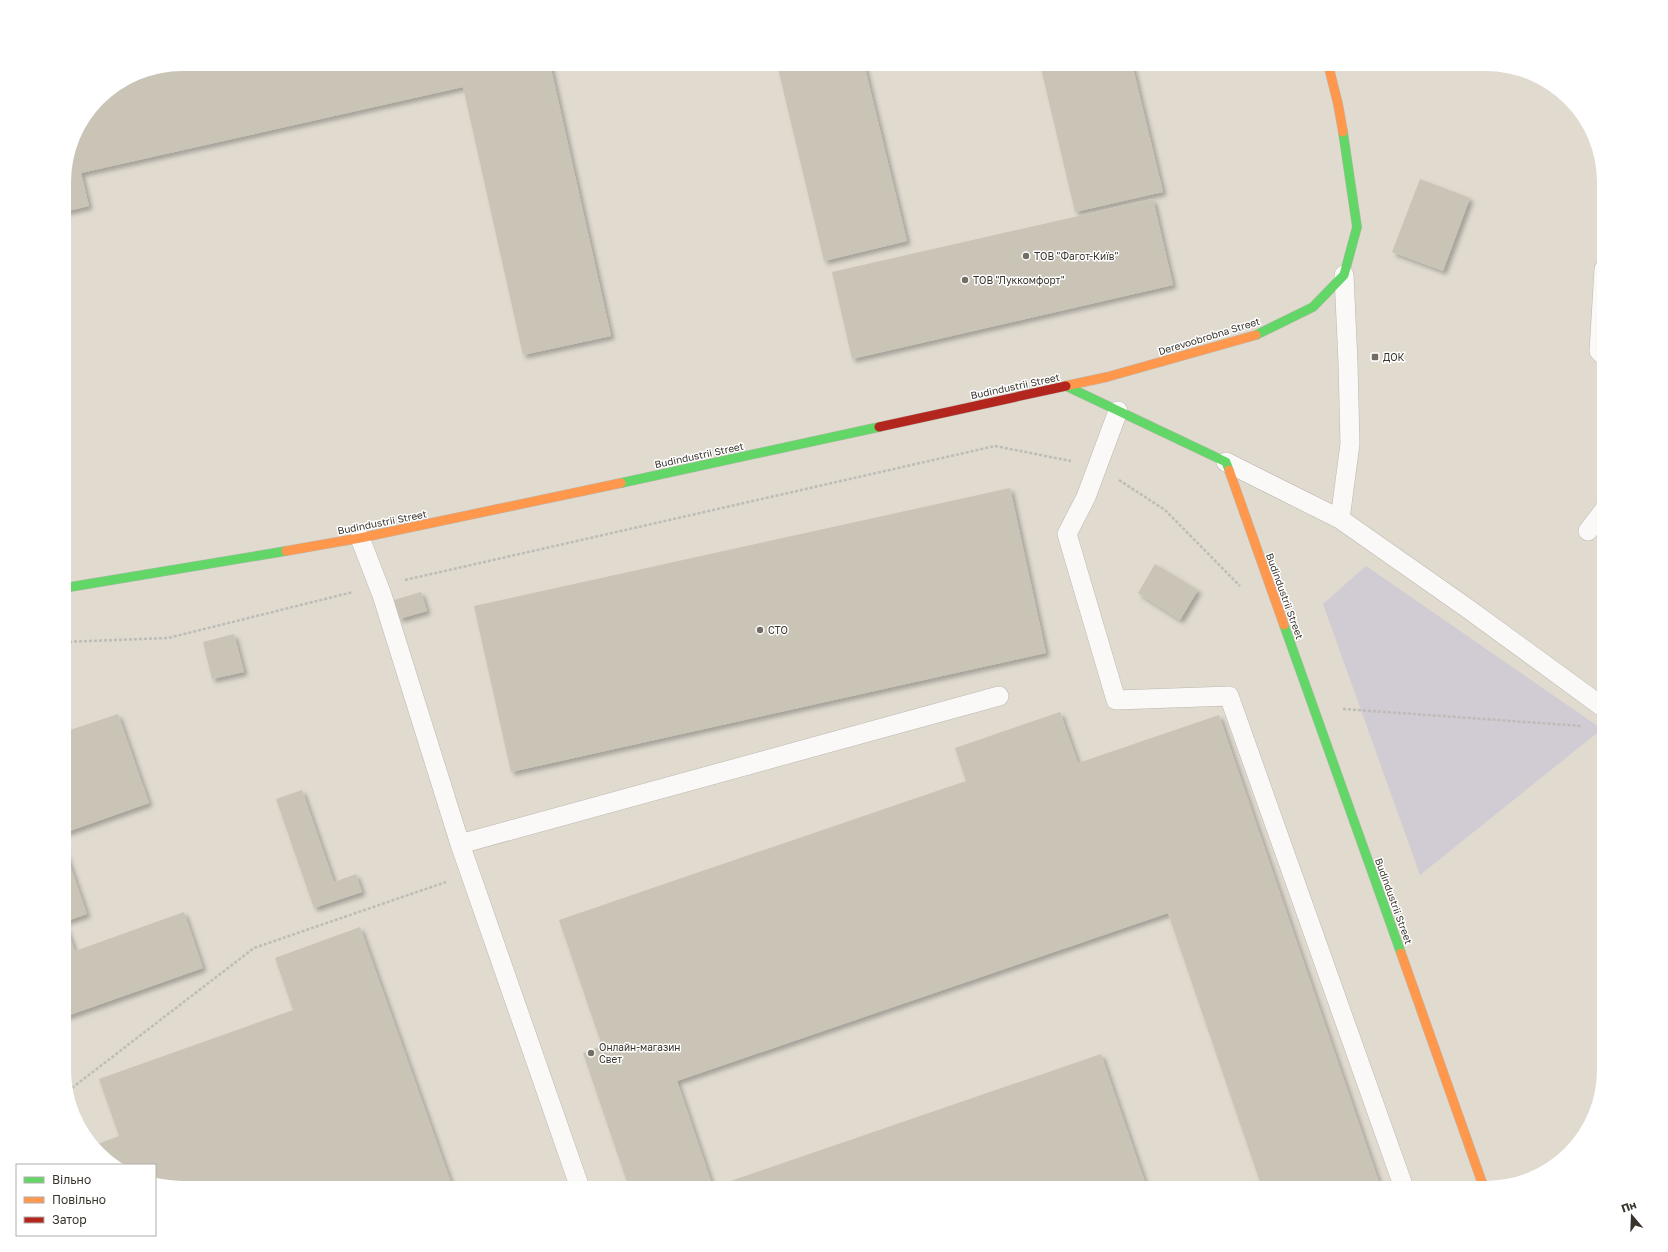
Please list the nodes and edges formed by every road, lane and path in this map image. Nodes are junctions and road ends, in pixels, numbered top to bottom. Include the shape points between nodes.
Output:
1 (1330, 71) edge
2 (1344, 275) junction
3 (1065, 386) junction
4 (1118, 411) junction
5 (1226, 462) junction
6 (1098, 466) junction
7 (1340, 519) junction
8 (1597, 519) edge
9 (1588, 531) dead end
10 (360, 538) junction
11 (379, 586) junction
12 (71, 587) edge
13 (1242, 588) dead end
14 (71, 642) edge
15 (999, 696) dead end
16 (1597, 703) edge
17 (1313, 707) junction
18 (1588, 726) dead end
19 (460, 844) junction
20 (471, 873) junction
21 (72, 1087) edge
22 (578, 1181) edge
23 (1402, 1181) edge
24 (1482, 1181) edge

1 - 2 street, Derevoobrobna Street via 1340,111 1357,227
2 - 3 street, Derevoobrobna Street via 1313,306 1257,335 1107,377
2 - 7 lane via 1350,444
3 - 4 street, Budindustrii Street
3 - 10 street, Budindustrii Street
4 - 5 street, Budindustrii Street
4 - 6 lane
5 - 7 lane
5 - 17 street, Budindustrii Street
6 - 11 path via 995,446
6 - 13 path via 1165,510
6 - 23 lane via 1068,534 1116,700 1229,696
7 - 16 lane
8 - 9 lane
10 - 11 lane
10 - 12 street, Budindustrii Street
11 - 14 path via 168,638
11 - 19 lane
15 - 19 lane
17 - 18 path
17 - 24 street, Budindustrii Street
19 - 20 lane
20 - 21 path via 254,948
20 - 22 lane

